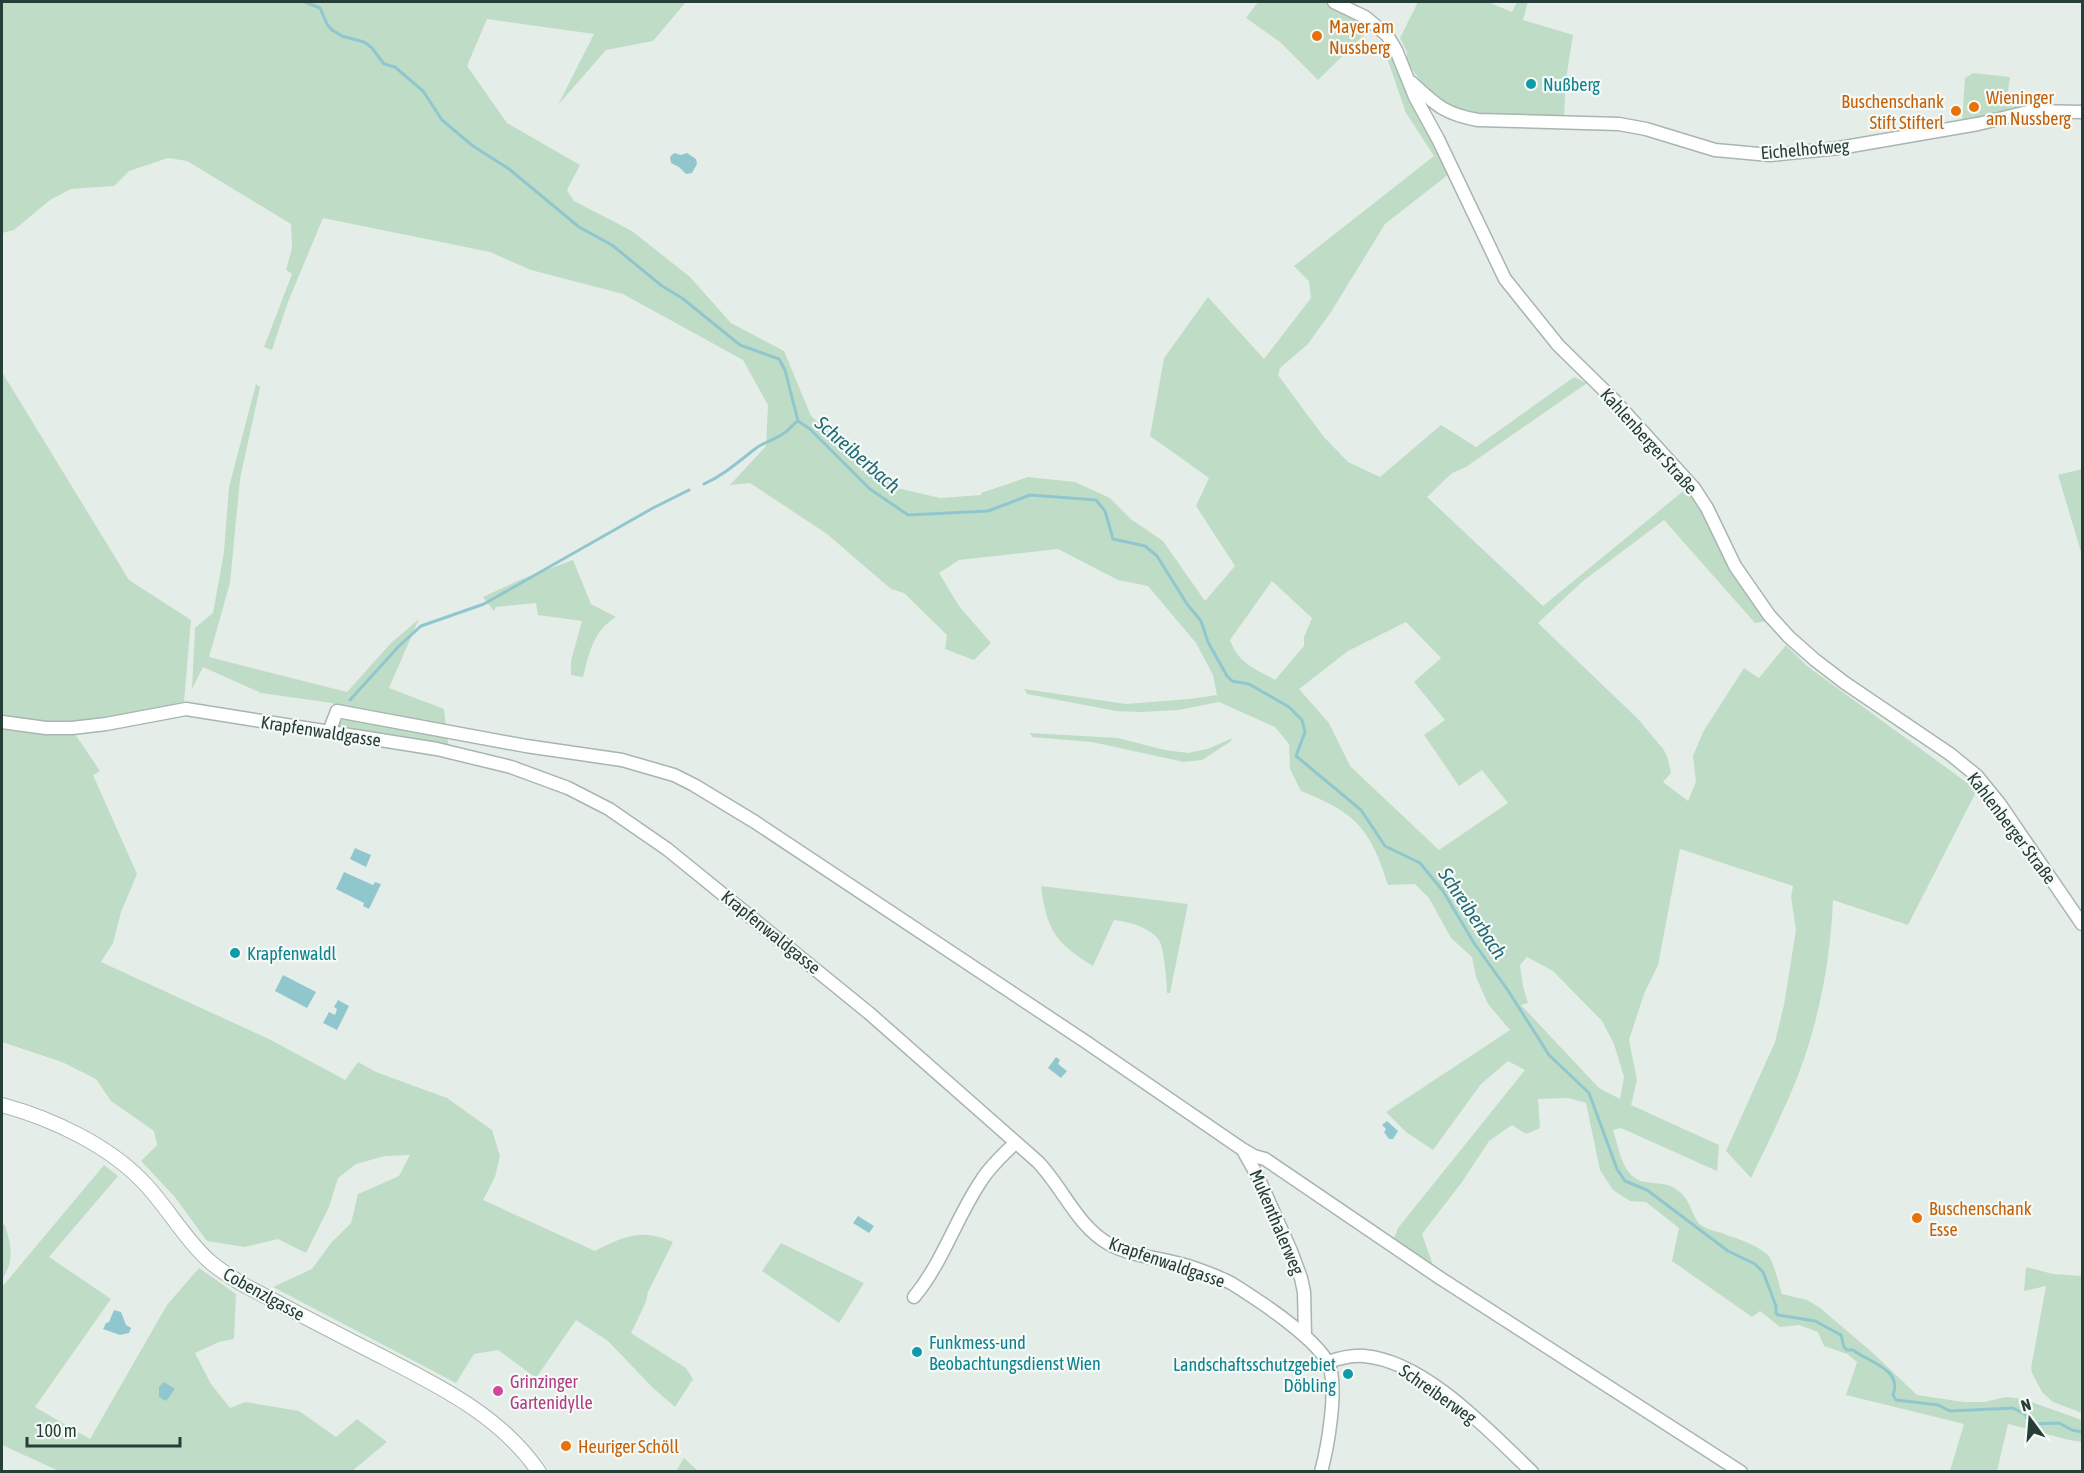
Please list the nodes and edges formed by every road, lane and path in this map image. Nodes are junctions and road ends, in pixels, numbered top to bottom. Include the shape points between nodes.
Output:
1 (1334, 2) edge
2 (1408, 79) junction
3 (2082, 112) edge
4 (1457, 117) junction
5 (1438, 139) junction
6 (2, 722) edge
7 (329, 732) junction
8 (2082, 924) edge
9 (2, 1105) edge
10 (1015, 1143) junction
11 (1242, 1149) junction
12 (914, 1297) dead end
13 (1305, 1335) junction
14 (1328, 1362) junction
15 (539, 1472) edge
16 (1322, 1472) edge
17 (1532, 1472) edge
18 (1741, 1472) edge

1 - 2 street, Kahlenberger Straße via 1383,30
2 - 4 street, Eichelhofweg via 1440,108
2 - 5 street, Kahlenberger Straße
3 - 4 street, Eichelhofweg via 2032,111 1935,132 1770,155 1727,152 1619,124
4 - 5 street via 1443,123
5 - 8 street, Kahlenberger Straße via 1505,279 1558,345 1694,488 1735,566 1769,615 1815,660 1977,776
6 - 7 street, Krapfenwaldgasse via 72,728 186,710
7 - 10 street, Krapfenwaldgasse via 484,760 548,780 609,809 667,849 787,944
7 - 11 street via 337,711 622,760 684,780 755,822
9 - 15 street, Cobenzlgasse via 60,1125 111,1156 149,1188 194,1246 218,1269 483,1415 521,1449
10 - 12 street via 980,1182 944,1252
10 - 13 street, Krapfenwaldgasse via 1046,1170 1069,1204 1103,1240 1123,1250 1213,1275 1237,1287
11 - 13 street, Mukenthalerweg via 1298,1271 1303,1286
11 - 18 street via 1265,1159 1440,1278
13 - 14 street, Krapfenwaldgasse
14 - 16 street via 1332,1391
14 - 17 street, Schreiberweg via 1362,1356 1400,1365 1463,1408

